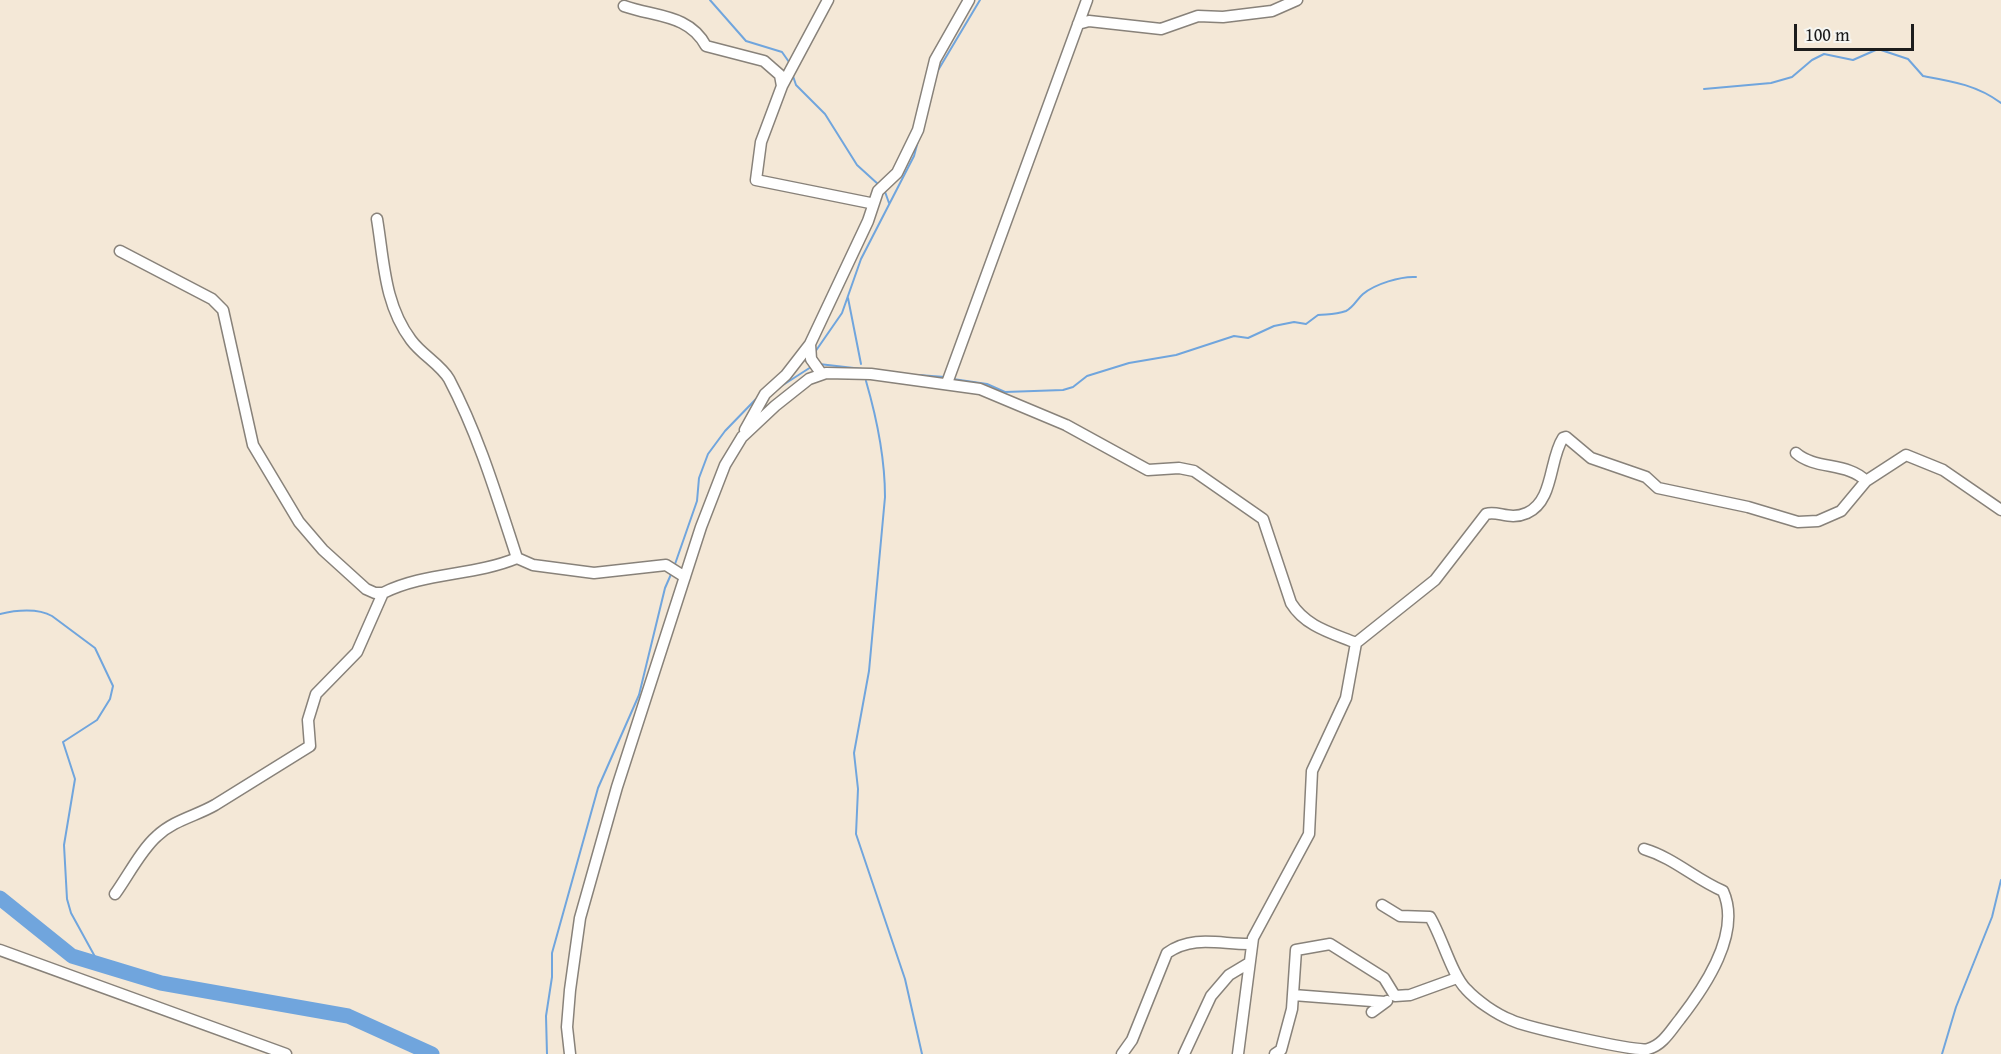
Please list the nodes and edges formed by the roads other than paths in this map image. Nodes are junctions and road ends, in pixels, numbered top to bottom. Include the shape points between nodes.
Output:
1 (828, 0) edge
2 (969, 0) edge
3 (1087, 0) edge
4 (1297, 0) edge
5 (624, 6) dead end
6 (1078, 24) junction
7 (782, 86) junction
8 (872, 207) junction
9 (377, 219) dead end
10 (120, 251) dead end
11 (810, 344) junction
12 (821, 374) junction
13 (947, 383) junction
14 (742, 437) junction
15 (1796, 453) dead end
16 (1866, 481) junction
17 (2001, 510) edge
18 (517, 558) junction
19 (685, 577) junction
20 (383, 593) junction
21 (1356, 643) junction
22 (1644, 849) dead end
23 (115, 894) dead end
24 (1382, 905) dead end
25 (1252, 944) junction
26 (0, 950) edge
27 (1249, 963) junction
28 (1456, 978) junction
29 (1293, 995) junction
30 (1390, 999) junction
31 (1372, 1012) dead end
32 (1635, 1052) edge
33 (286, 1054) edge
34 (570, 1054) edge
35 (1122, 1054) edge
36 (1184, 1054) edge
37 (1238, 1054) edge
38 (1275, 1054) edge

1 - 7 street
2 - 8 street via 935,60 918,130 897,173 878,191
3 - 6 street
4 - 6 street via 1272,11 1198,16 1161,29 1089,21
5 - 7 street via 685,23 713,49 764,62 780,75
6 - 13 street
7 - 8 street via 761,142 756,180 870,203
8 - 11 street
9 - 18 street via 389,299 413,342 448,379 493,482
10 - 20 street via 212,299 223,310 250,436 264,467 312,538 366,589
11 - 12 street via 811,359
11 - 14 street via 765,394
12 - 13 street via 871,374
12 - 14 street via 790,393
13 - 21 street via 980,389 1025,406 1148,470 1194,471 1263,519 1292,603 1305,621
14 - 19 street via 719,481
15 - 16 street
16 - 17 street via 1901,456 1911,456 1943,470
16 - 21 street via 1841,511 1818,521 1798,522 1658,488 1646,477 1591,458 1566,437 1535,507 1514,517 1486,514 1435,580
18 - 19 street via 533,565 594,573 666,565
18 - 20 street
19 - 34 street via 580,918 567,1027
20 - 23 street via 357,652 316,693 308,720 310,746 200,814 190,815 156,836
21 - 25 street via 1346,698 1312,771 1308,834
22 - 32 street via 1678,863 1723,891 1729,909 1711,976 1660,1044
24 - 28 street via 1400,916 1430,917 1454,965
25 - 27 street
25 - 35 street via 1200,941 1167,953 1132,1040
26 - 33 street
27 - 36 street via 1229,975 1211,996
27 - 37 street
28 - 30 street
28 - 32 street via 1473,996 1512,1021
29 - 30 street
29 - 30 street via 1296,950 1330,944 1384,978
29 - 38 street via 1284,1041
30 - 31 street

